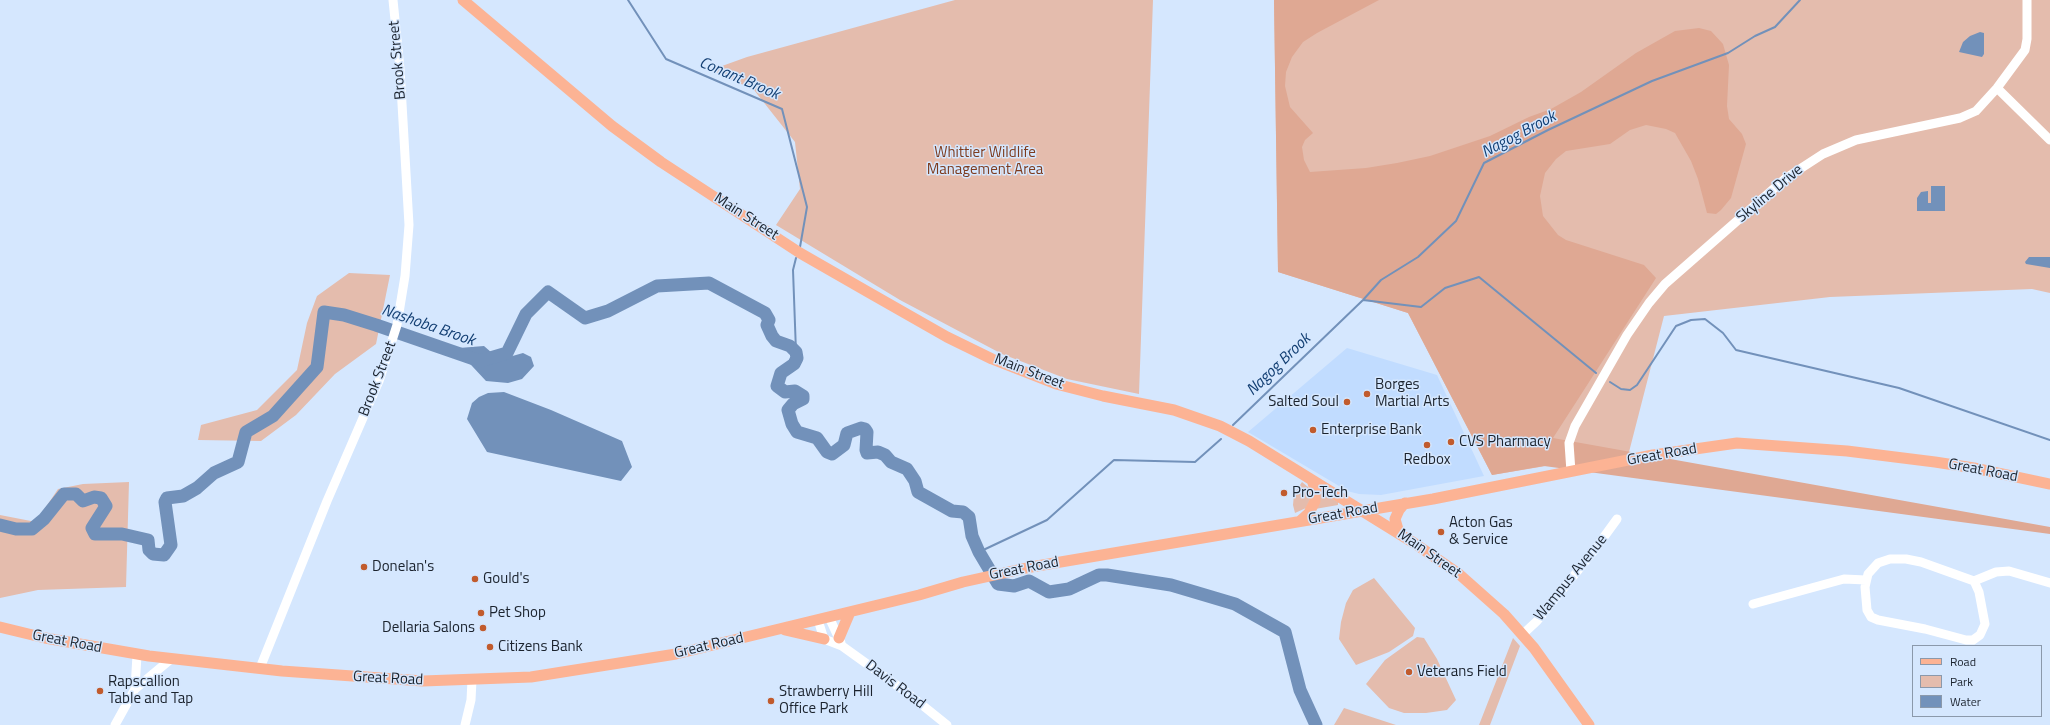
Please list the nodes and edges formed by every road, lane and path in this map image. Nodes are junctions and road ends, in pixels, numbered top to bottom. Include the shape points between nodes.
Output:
1 (393, 0) edge
2 (463, 0) edge
3 (2027, 0) edge
4 (1997, 88) junction
5 (2050, 140) edge
6 (1571, 472) junction
7 (1312, 480) junction
8 (2050, 484) edge
9 (1405, 503) junction
10 (1363, 510) junction
11 (1617, 519) dead end
12 (1299, 521) junction
13 (1399, 533) junction
14 (1866, 580) junction
15 (1974, 581) junction
16 (2050, 583) edge
17 (1753, 604) dead end
18 (850, 612) junction
19 (824, 618) junction
20 (0, 627) edge
21 (781, 629) junction
22 (1523, 634) junction
23 (824, 639) junction
24 (840, 642) junction
25 (137, 655) junction
26 (171, 659) junction
27 (260, 668) junction
28 (472, 680) junction
29 (135, 689) junction
30 (115, 725) edge
31 (465, 725) edge
32 (947, 725) edge
33 (1589, 725) edge

1 - 27 street, Brook Street via 400,69 409,225 405,276 397,325 379,381 327,501
2 - 7 main road, Main Street via 612,126 661,162 800,253 947,337 992,359 1056,384 1174,410 1205,420 1249,441
3 - 4 street, Skyline Drive via 2026,45
4 - 5 street
4 - 6 street, Skyline Drive via 1973,113 1960,118 1856,140 1814,158 1786,178 1675,274 1657,292 1634,324 1575,426 1569,443
6 - 8 main road, Great Road via 1653,455 1737,443 1847,451 1935,462
6 - 9 main road, Great Road
7 - 10 main road, Main Street
7 - 12 main road via 1315,501 1309,513
9 - 10 main road, Great Road
9 - 13 main road via 1395,519
10 - 12 main road, Great Road
10 - 13 main road, Main Street
11 - 22 street, Wampus Avenue via 1541,616
12 - 18 main road, Great Road via 986,576
13 - 22 main road, Main Street via 1469,582
14 - 15 street via 1878,564 1898,559 1931,564
14 - 15 street via 1866,606 1869,614 1875,619 1970,640 1980,635 1985,624 1979,592
14 - 17 street via 1844,579
15 - 16 street via 1996,572 2009,571
18 - 19 main road, Great Road
18 - 24 main road
19 - 21 main road, Great Road
19 - 23 street
19 - 24 street, Davis Road
20 - 25 main road, Great Road
21 - 23 main road
21 - 28 main road, Great Road via 676,654 603,667 531,677
22 - 33 main road, Main Street
23 - 24 street, Davis Road
24 - 32 street, Davis Road
25 - 26 main road, Great Road
25 - 29 street
26 - 27 main road, Great Road
26 - 29 street
27 - 28 main road, Great Road via 423,681
28 - 31 street via 471,700
29 - 30 street

